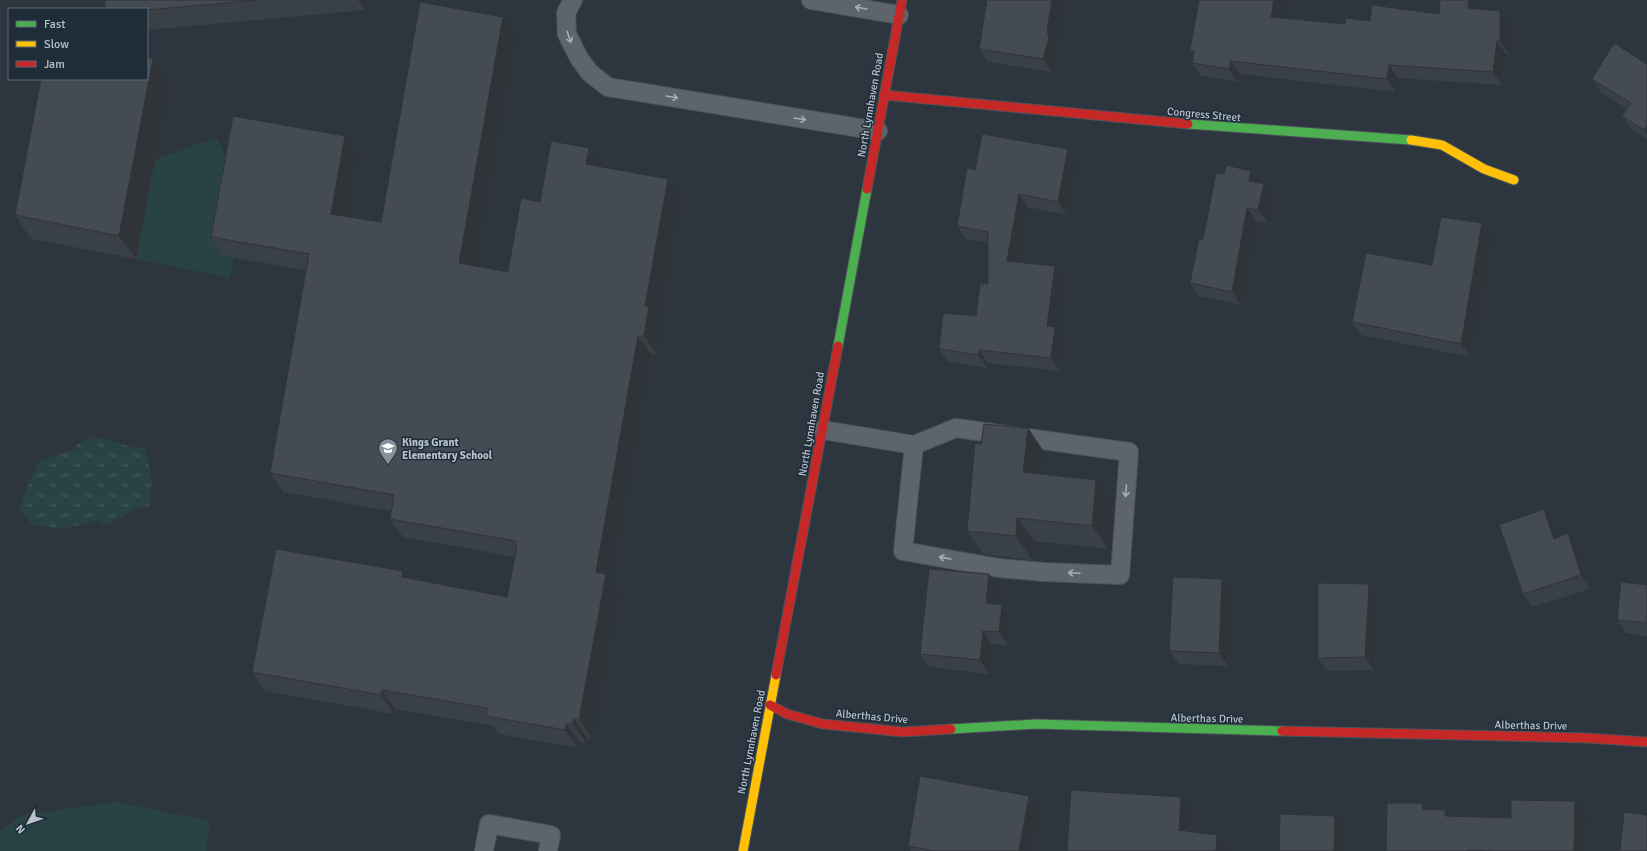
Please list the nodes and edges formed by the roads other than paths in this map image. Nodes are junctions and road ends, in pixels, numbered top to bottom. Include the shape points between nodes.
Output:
1 (574, 0) edge
2 (811, 0) edge
3 (901, 7) edge
4 (884, 95) junction
5 (878, 131) junction
6 (1514, 180) dead end
7 (822, 430) junction
8 (914, 445) junction
9 (770, 705) junction
10 (1647, 742) edge
11 (484, 851) edge
12 (548, 851) edge
13 (742, 851) edge

1 -> 5 lane via 566,13 567,34 590,73 608,87
3 -> 2 lane
3 - 4 street, North Lynnhaven Road
4 - 5 street, North Lynnhaven Road
4 - 6 street, Congress Street via 1216,127 1418,140 1442,145 1484,169
5 - 7 street, North Lynnhaven Road
7 - 8 lane
7 - 9 street, North Lynnhaven Road
8 -> 8 lane via 956,428 1129,452 1120,575 999,568 903,551
9 - 10 street, Alberthas Drive via 788,714 823,724 903,732 1037,724 1586,738
9 - 13 street, North Lynnhaven Road
11 - 12 lane via 489,824 551,835

